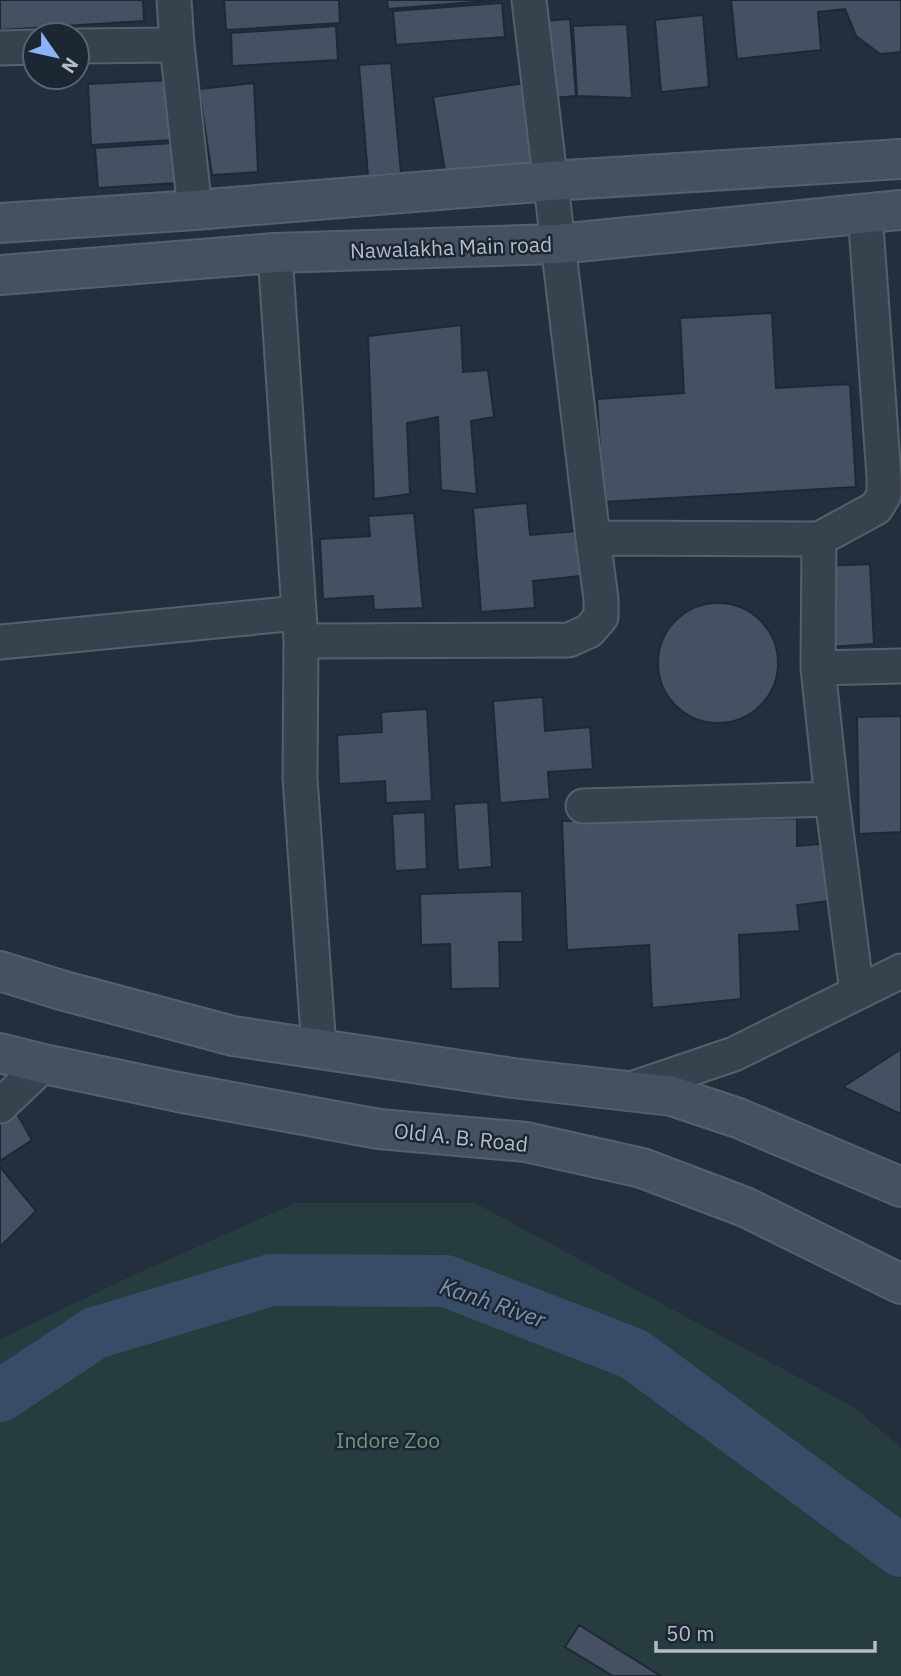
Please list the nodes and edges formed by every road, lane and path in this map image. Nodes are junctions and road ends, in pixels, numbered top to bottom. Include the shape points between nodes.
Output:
1 (174, 0) edge
2 (529, 0) edge
3 (177, 45) junction
4 (91, 46) edge
5 (21, 47) edge
6 (0, 48) edge
7 (901, 159) edge
8 (550, 181) junction
9 (195, 210) junction
10 (883, 211) edge
11 (0, 223) edge
12 (557, 244) junction
13 (275, 253) junction
14 (0, 275) edge
15 (593, 538) junction
16 (818, 539) junction
17 (300, 627) junction
18 (0, 642) edge
19 (901, 666) edge
20 (818, 668) junction
21 (832, 799) junction
22 (583, 806) dead end
23 (0, 971) edge
24 (901, 971) edge
25 (857, 993) junction
26 (319, 1049) junction
27 (0, 1053) edge
28 (44, 1064) junction
29 (626, 1091) junction
30 (0, 1106) edge
31 (901, 1187) edge
32 (901, 1284) edge

1 - 3 street
2 - 8 street
3 - 4 street
3 - 9 street
5 - 6 street
7 - 8 main road
8 - 9 main road
8 - 12 street
9 - 11 main road
10 - 12 main road, Nawalakha Main road
10 - 16 street via 884,495 876,508
12 - 13 main road, Nawalakha Main road
12 - 15 street
13 - 14 main road, Nawalakha Main road
13 - 17 street
15 - 16 street
15 - 17 street via 601,617 589,631 569,640
16 - 20 street
17 - 18 street
17 - 26 street via 300,778
19 - 20 street
20 - 21 street
21 - 22 street
21 - 25 street
23 - 26 main road via 233,1036
24 - 25 street
25 - 29 street via 734,1055
26 - 29 main road
27 - 28 main road, Old A. B. Road
28 - 30 street
28 - 32 main road, Old A. B. Road via 379,1129 526,1142 642,1168 746,1207
29 - 31 main road via 672,1096 738,1118

